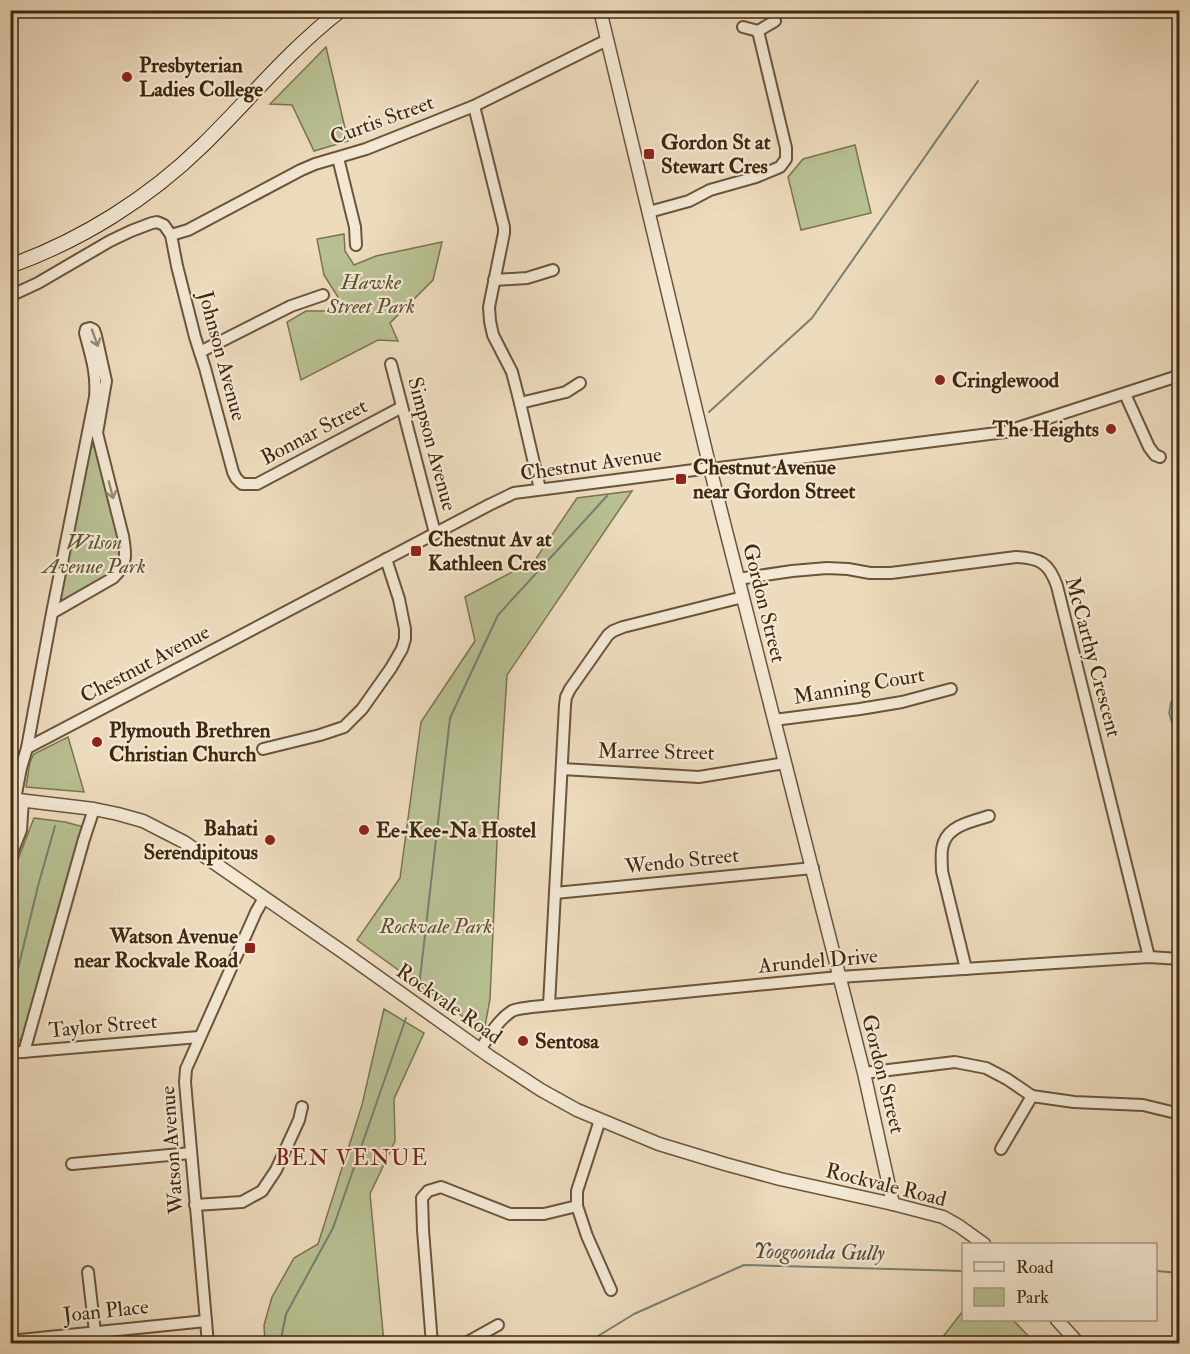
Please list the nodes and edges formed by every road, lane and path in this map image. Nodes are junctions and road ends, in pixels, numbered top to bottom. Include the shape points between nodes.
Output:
1 (341, 10) edge
2 (600, 10) edge
3 (775, 21) dead end
4 (743, 27) dead end
5 (758, 31) junction
6 (607, 40) junction
7 (474, 106) junction
8 (338, 158) junction
9 (649, 212) junction
10 (171, 236) junction
11 (356, 244) dead end
12 (10, 266) edge
13 (553, 270) dead end
14 (494, 280) junction
15 (323, 295) dead end
16 (10, 296) edge
17 (200, 352) junction
18 (98, 361) dead end
19 (391, 364) dead end
20 (1175, 377) dead end
21 (580, 382) dead end
22 (1125, 394) junction
23 (520, 403) junction
24 (402, 407) junction
25 (92, 432) junction
26 (1160, 457) dead end
27 (710, 468) junction
28 (242, 484) joint
29 (540, 489) junction
30 (435, 533) junction
31 (386, 559) junction
32 (738, 579) junction
33 (743, 597) junction
34 (52, 612) junction
35 (951, 689) dead end
36 (774, 720) junction
37 (27, 748) junction
38 (263, 749) dead end
39 (785, 763) junction
40 (562, 769) junction
41 (16, 800) edge
42 (94, 809) junction
43 (989, 816) dead end
44 (10, 858) edge
45 (813, 868) junction
46 (555, 893) junction
47 (264, 898) junction
48 (1149, 957) junction
49 (1179, 959) edge
50 (966, 969) junction
51 (839, 977) junction
52 (549, 1005) junction
53 (199, 1037) junction
54 (480, 1050) junction
55 (10, 1053) edge
56 (24, 1053) junction
57 (864, 1073) junction
58 (1032, 1096) junction
59 (302, 1107) dead end
60 (1176, 1113) dead end
61 (600, 1120) junction
62 (1001, 1149) dead end
63 (191, 1153) junction
64 (72, 1164) dead end
65 (893, 1204) junction
66 (195, 1205) junction
67 (577, 1206) junction
68 (981, 1243) edge
69 (88, 1272) dead end
70 (611, 1290) dead end
71 (206, 1321) junction
72 (1058, 1321) edge
73 (498, 1325) dead end
74 (94, 1336) edge
75 (10, 1341) edge
76 (208, 1344) edge
77 (432, 1344) edge
78 (464, 1344) edge
79 (1079, 1344) edge

1 - 12 main road via 310,36 202,146 153,188 75,238
2 - 6 street, Gordon Street
3 - 5 street
4 - 5 street
5 - 9 street via 786,159 780,167 756,177
6 - 7 street, Curtis Street
6 - 9 street, Gordon Street
7 - 8 street, Curtis Street
7 - 14 street via 504,227
8 - 10 street, Curtis Street via 301,170
8 - 11 street
9 - 27 street, Gordon Street
10 - 16 street via 160,223 146,225
10 - 17 street, Johnson Avenue
13 - 14 street via 527,278
14 - 23 street via 490,321 512,372
15 - 17 street via 291,306
17 - 28 street, Johnson Avenue via 232,472
18 - 25 street via 99,398
19 - 24 street, Simpson Avenue
20 - 22 street, Chestnut Avenue
21 - 23 street via 566,392
22 - 26 street via 1149,447
22 - 27 street, Chestnut Avenue via 1005,432
23 - 29 street
24 - 28 street, Bonnar Street via 257,484
24 - 30 street, Simpson Avenue
25 - 34 street
25 -> 34 street via 123,536 125,561 113,578
27 - 29 street, Chestnut Avenue
27 - 32 street, Gordon Street
29 - 30 street, Chestnut Avenue via 514,493
30 - 31 street, Chestnut Avenue
31 - 37 street, Chestnut Avenue
31 - 38 street via 405,629 402,649 391,668 362,710 344,727
32 - 33 street, Gordon Street
32 - 48 street, McCarthy Crescent via 827,568 891,573 1016,557 1032,557 1042,562 1054,576 1060,596
33 - 36 street, Gordon Street
33 - 40 street via 623,627 608,635 566,697
34 - 37 street
35 - 36 street, Manning Court via 902,702
36 - 39 street, Gordon Street
37 - 41 street
39 - 40 street, Marree Street via 699,777
39 - 45 street, Gordon Street
40 - 46 street
41 - 42 street, Rockvale Road
41 - 44 street via 21,830
42 - 47 street, Rockvale Road via 143,821 184,842
42 - 56 street
43 - 50 street via 954,830 944,841 942,854 942,871
45 - 46 street, Wendo Street
45 - 51 street, Gordon Street
46 - 52 street
47 - 53 street, Watson Avenue
47 - 54 street, Rockvale Road
48 - 49 street, Arundel Drive
48 - 50 street, Arundel Drive
50 - 51 street, Arundel Drive
51 - 52 street, Arundel Drive
51 - 57 street, Gordon Street
52 - 54 street, Arundel Drive via 513,1011 494,1028
53 - 56 street, Taylor Street
53 - 63 street, Watson Avenue via 185,1082
54 - 61 street, Rockvale Road via 541,1090
55 - 56 street, Taylor Street
57 - 58 street via 955,1062 987,1068
57 - 65 street, Gordon Street
58 - 60 street via 1143,1105
58 - 62 street
59 - 66 street via 276,1170 262,1191 242,1202
61 - 65 street, Rockvale Road via 659,1144 725,1164
61 - 67 street via 577,1191
63 - 64 street
63 - 66 street, Watson Avenue
65 - 68 street, Rockvale Road via 943,1217
66 - 71 street, Watson Avenue
67 - 70 street
67 - 77 street via 544,1214 510,1214 441,1187 428,1191 422,1198
69 - 74 street
71 - 74 street, Joan Place
71 - 76 street, Watson Avenue
72 - 79 street
73 - 78 street
74 - 75 street, Joan Place

